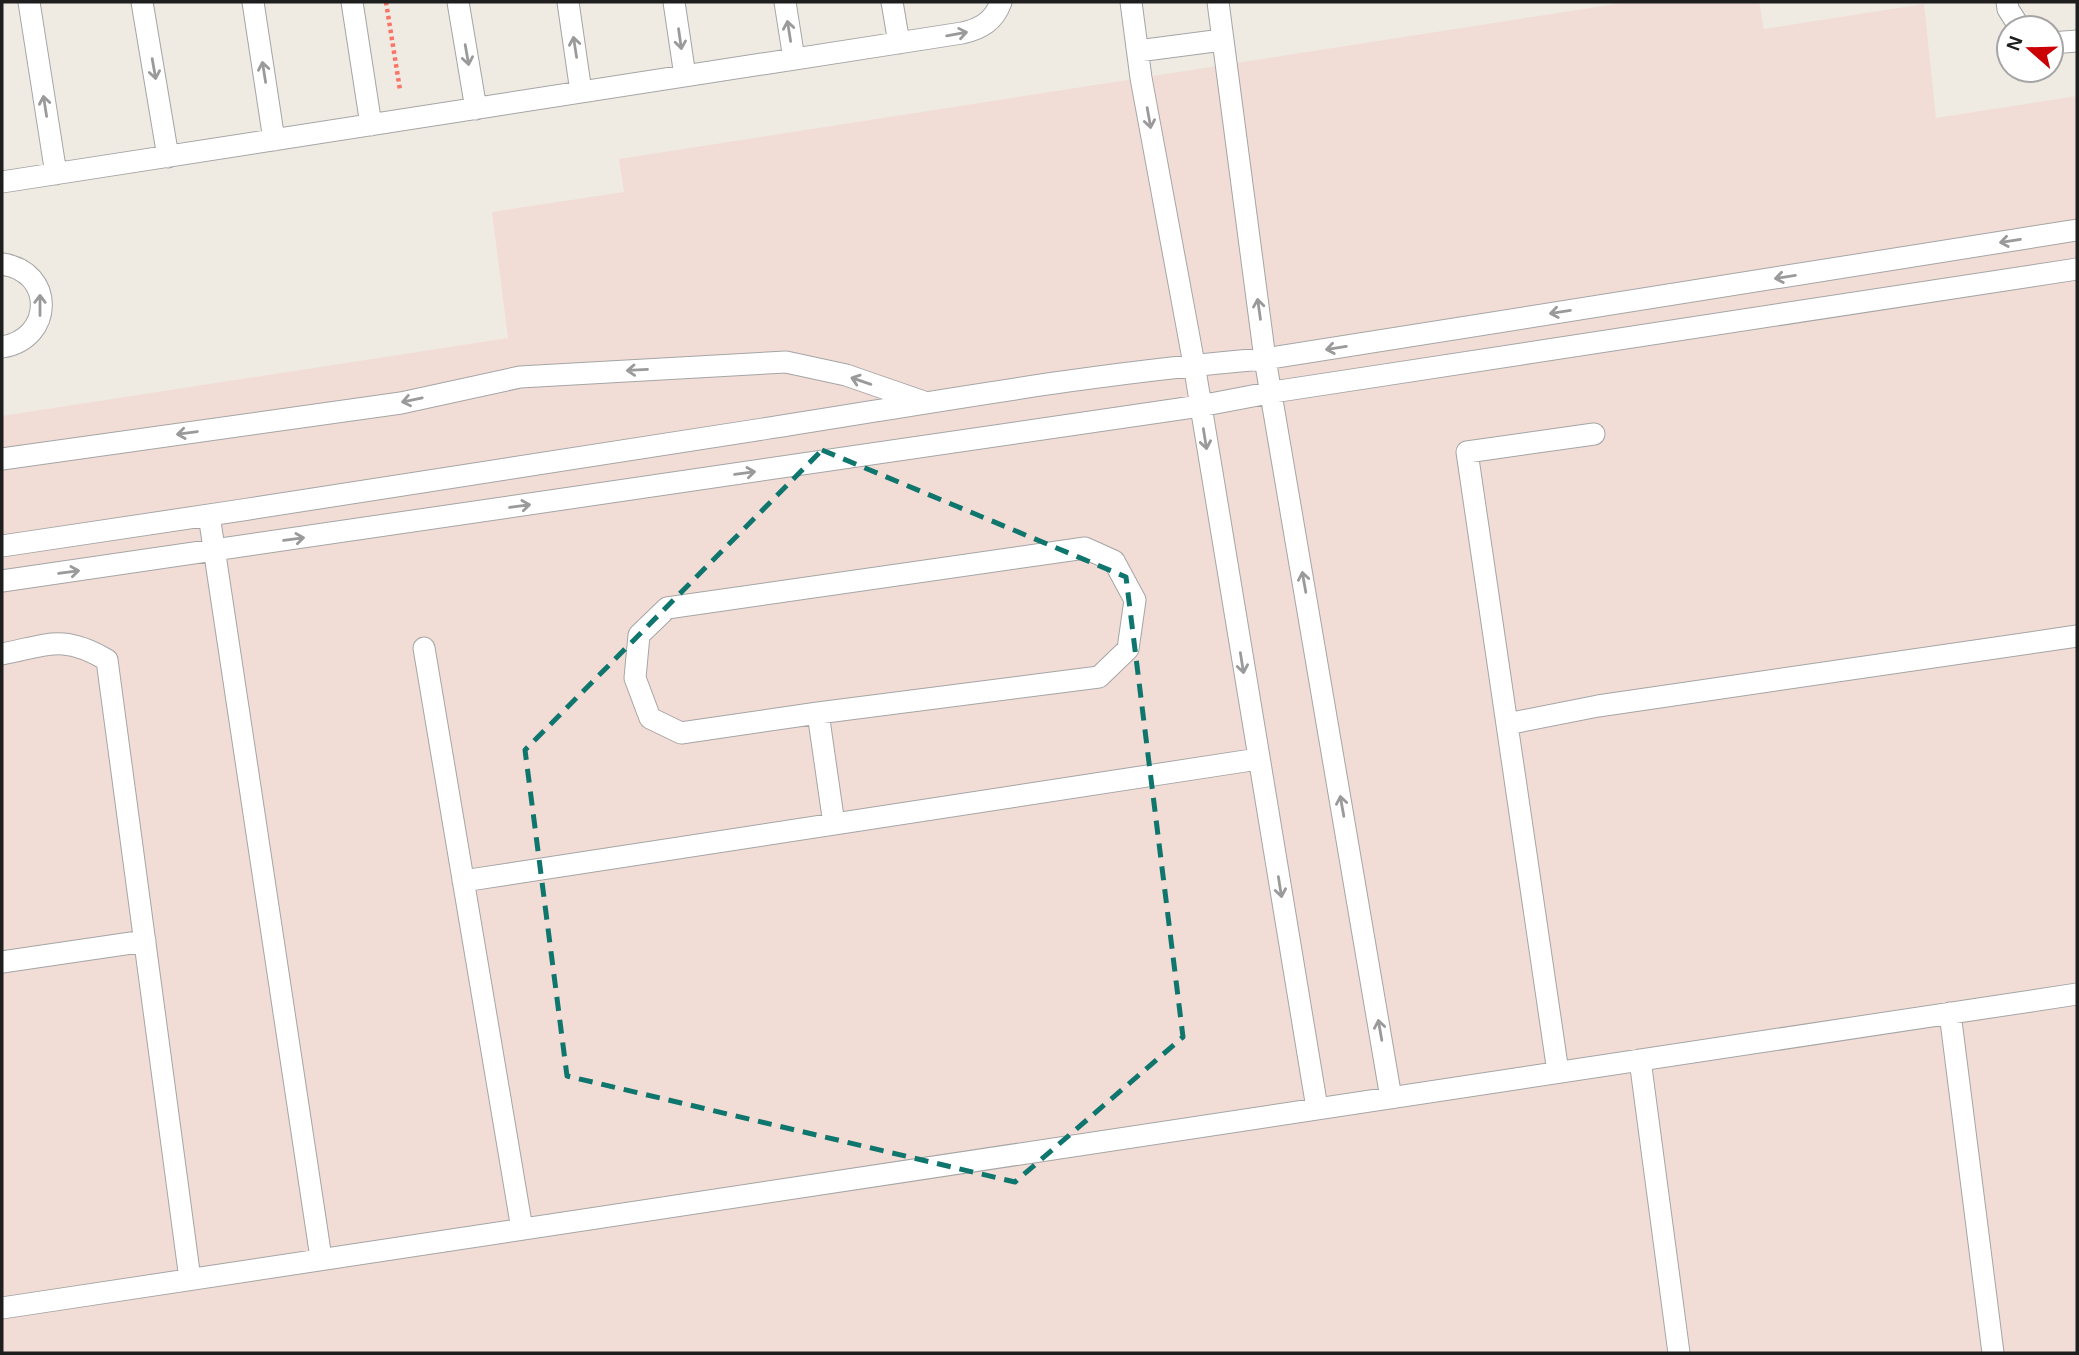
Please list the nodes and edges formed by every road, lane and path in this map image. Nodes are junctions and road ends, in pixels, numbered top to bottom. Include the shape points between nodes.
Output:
1 (29, 2) edge
2 (142, 2) edge
3 (253, 2) edge
4 (352, 2) edge
5 (386, 2) edge
6 (458, 2) edge
7 (568, 2) edge
8 (674, 2) edge
9 (785, 2) edge
10 (892, 2) edge
11 (1001, 2) edge
12 (1131, 2) edge
13 (1218, 2) edge
14 (1222, 40) junction
15 (899, 43) junction
16 (1138, 51) junction
17 (794, 59) junction
18 (685, 76) junction
19 (400, 91) dead end
20 (582, 92) junction
21 (475, 109) junction
22 (371, 125) junction
23 (274, 140) junction
24 (168, 157) junction
25 (56, 174) junction
26 (2, 182) edge
27 (2077, 230) edge
28 (2, 264) edge
29 (2077, 269) edge
30 (2, 347) edge
31 (1265, 359) junction
32 (1194, 364) junction
33 (1273, 393) junction
34 (926, 403) junction
35 (1200, 406) junction
36 (1594, 434) dead end
37 (2, 459) edge
38 (209, 515) junction
39 (2, 545) edge
40 (215, 550) junction
41 (2, 582) edge
42 (2077, 636) edge
43 (424, 648) dead end
44 (2, 654) edge
45 (818, 713) junction
46 (1507, 724) junction
47 (1258, 759) junction
48 (834, 824) junction
49 (463, 881) junction
50 (145, 941) junction
51 (2, 962) edge
52 (2077, 994) edge
53 (1950, 1013) junction
54 (1640, 1060) junction
55 (1558, 1072) junction
56 (1391, 1098) junction
57 (1317, 1108) junction
58 (522, 1228) junction
59 (321, 1258) junction
60 (190, 1279) junction
61 (2, 1308) edge
62 (1679, 1353) edge
63 (1993, 1353) edge

25 -> 1 lane
2 -> 24 lane
23 -> 3 lane
4 - 22 lane
5 - 19 path
6 -> 21 lane
20 -> 7 lane
8 -> 18 lane
17 -> 9 lane
10 - 15 lane
15 -> 11 lane via 976,30 988,23
12 - 16 lane
13 - 14 lane
14 - 16 lane
31 -> 14 lane
15 - 17 lane
16 -> 32 lane
17 - 18 lane
18 - 20 lane
20 - 21 lane
21 - 22 lane
22 - 23 lane
23 - 24 lane
24 - 25 lane
25 - 26 lane
27 -> 31 lane
30 -> 28 lane via 31,334 42,311 37,285 28,274
29 - 33 lane
31 - 32 lane
31 - 33 lane
32 - 34 lane
32 - 35 lane
33 - 35 lane
56 -> 33 lane
34 -> 37 lane via 846,375 786,362 520,377 401,403
34 - 38 lane
40 -> 35 lane
35 -> 47 lane
36 - 46 lane via 1467,452
38 - 39 lane
38 - 40 lane
41 -> 40 lane
40 - 59 lane
42 - 46 lane via 1612,704
43 - 49 lane
44 - 50 lane via 62,642 107,660
45 - 45 lane via 681,733 650,718 635,678 639,635 667,608 1085,548 1114,561 1135,600 1129,649 1099,677
45 - 48 lane
46 - 55 lane
47 - 48 lane
47 -> 57 lane
48 - 49 lane
49 - 58 lane
50 - 51 lane
50 - 60 lane
52 - 53 lane
53 - 54 lane
53 - 63 lane
54 - 55 lane
54 - 62 lane
55 - 56 lane
56 - 57 lane
57 - 58 lane
58 - 59 lane
59 - 60 lane
60 - 61 lane

